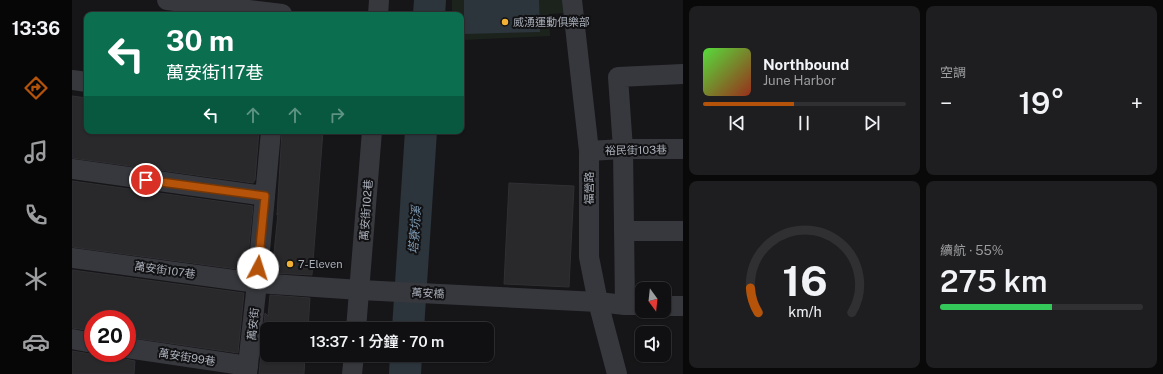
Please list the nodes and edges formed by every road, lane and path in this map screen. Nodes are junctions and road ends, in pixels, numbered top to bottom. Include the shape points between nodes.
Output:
1 (167, 0) edge
2 (379, 0) edge
3 (572, 0) edge
4 (282, 10) edge
5 (378, 12) edge
6 (683, 74) edge
7 (72, 80) edge
8 (84, 82) edge
9 (271, 134) edge
10 (372, 134) edge
11 (623, 149) junction
12 (683, 149) edge
13 (589, 150) junction
14 (72, 169) edge
15 (265, 196) junction
16 (624, 231) junction
17 (683, 231) edge
18 (72, 258) edge
19 (257, 283) junction
20 (360, 290) junction
21 (598, 302) junction
22 (634, 305) edge
23 (671, 306) edge
24 (683, 306) edge
25 (357, 322) edge
26 (72, 339) edge
27 (84, 341) edge
28 (136, 350) edge
29 (353, 362) edge
30 (248, 370) edge
31 (352, 374) edge
32 (617, 374) edge

1 - 4 street
2 - 5 street
3 - 13 street, 福營路
6 - 11 street via 618,77
7 - 8 street
9 - 15 street, 萬安街
10 - 20 street, 萬安街102巷
11 - 12 street, 裕民街103巷
11 - 13 street, 裕民街103巷
11 - 16 street
13 - 21 street, 福營路 via 589,257
14 - 15 street
15 - 19 street, 萬安街
16 - 17 street
16 - 22 street
18 - 19 street, 萬安街107巷
19 - 20 street, 萬安街107巷
19 - 30 street, 萬安街
20 - 21 street, 萬安橋
20 - 25 street, 萬安街102巷
21 - 22 street, 萬安橋
21 - 32 street, 福營路
23 - 24 street
26 - 27 street
28 - 30 street, 萬安街99巷
29 - 31 street

